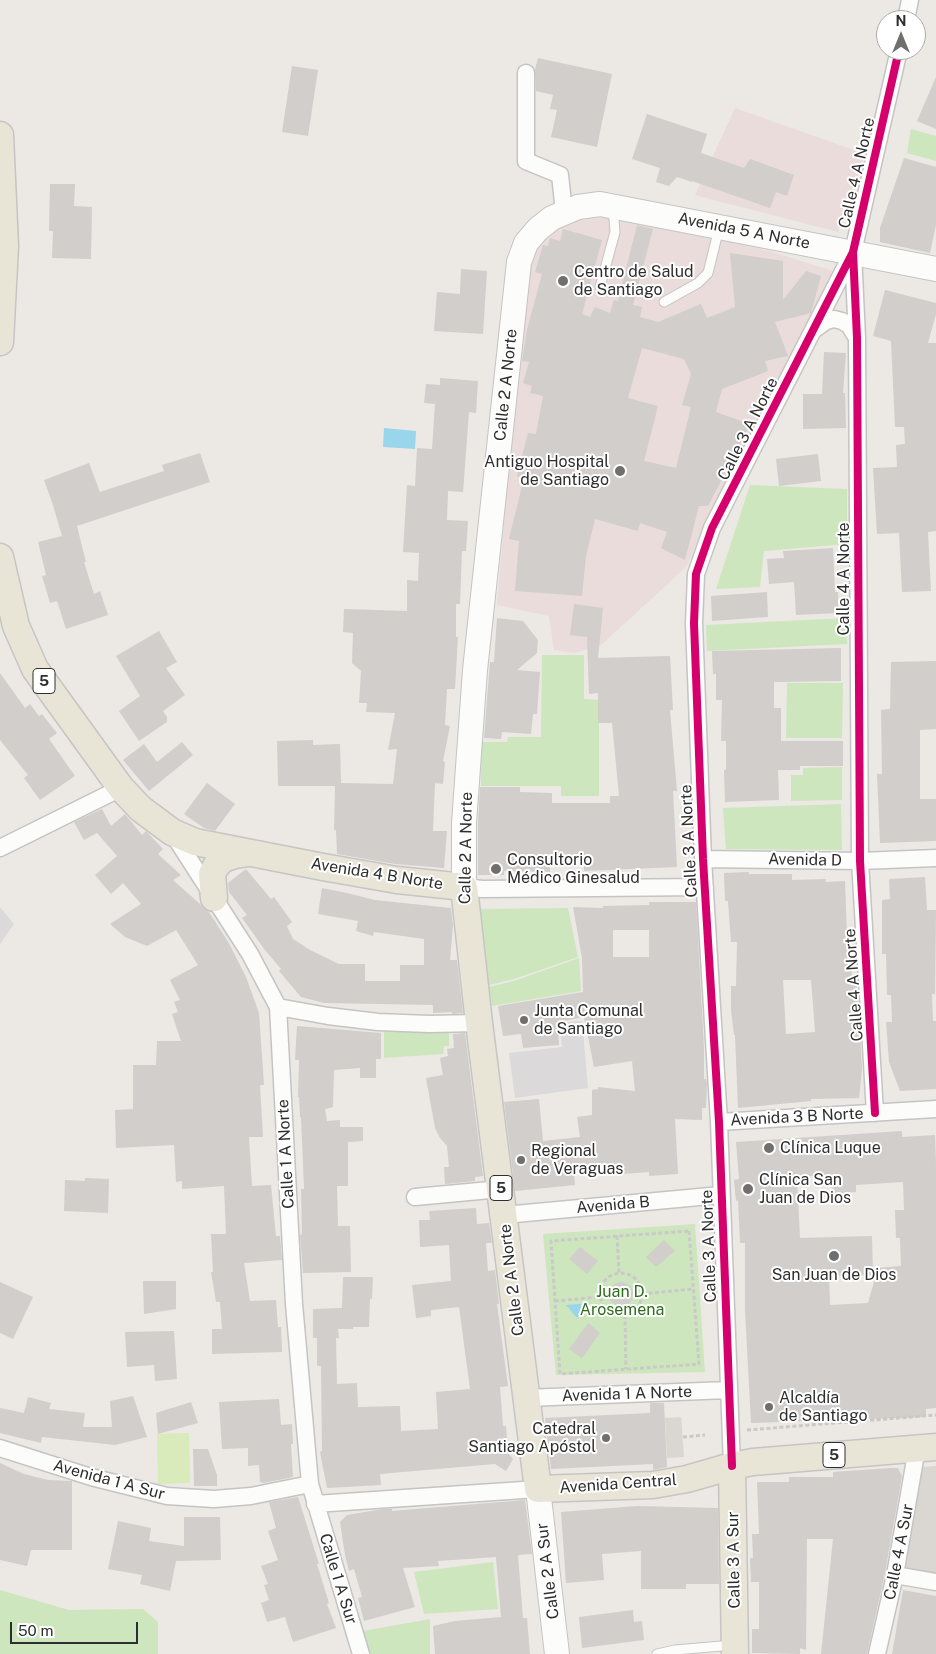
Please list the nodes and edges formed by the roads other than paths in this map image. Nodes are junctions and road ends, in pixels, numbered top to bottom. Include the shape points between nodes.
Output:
1 (897, 60) edge
2 (526, 72) dead end
3 (0, 135) edge
4 (612, 205) junction
5 (558, 215) junction
6 (720, 226) junction
7 (853, 252) junction
8 (936, 268) edge
9 (600, 286) dead end
10 (664, 302) dead end
11 (815, 329) junction
12 (857, 338) junction
13 (0, 342) edge
14 (0, 557) edge
15 (6, 616) edge
16 (121, 788) junction
17 (172, 832) junction
18 (0, 848) edge
19 (252, 853) junction
20 (936, 858) edge
21 (703, 860) junction
22 (860, 861) junction
23 (464, 887) junction
24 (705, 887) junction
25 (214, 898) junction
26 (278, 1008) junction
27 (479, 1023) junction
28 (936, 1109) edge
29 (875, 1113) junction
30 (719, 1122) junction
31 (501, 1189) junction
32 (721, 1195) junction
33 (415, 1197) dead end
34 (504, 1215) junction
35 (728, 1390) junction
36 (526, 1398) junction
37 (0, 1448) edge
38 (926, 1448) edge
39 (738, 1470) junction
40 (310, 1484) junction
41 (538, 1489) junction
42 (315, 1504) junction
43 (895, 1575) junction
44 (936, 1582) edge
45 (735, 1649) edge
46 (361, 1654) edge
47 (557, 1654) edge
48 (657, 1654) edge
49 (877, 1654) edge

1 - 7 street, Calle 4 A Norte
2 - 5 street via 526,161 560,175
3 - 13 main road via 5,246
4 - 5 main road, Avenida 5 A Norte via 589,205
4 - 6 main road, Avenida 5 A Norte
4 - 9 lane via 615,232
5 - 23 main road, Calle 2 A Norte via 538,229 526,243 519,262 475,670 464,823
6 - 7 main road, Avenida 5 A Norte
6 - 10 lane via 708,273
7 - 8 main road, Avenida 5 A Norte
7 - 11 street, Calle 3 A Norte
7 - 12 street, Calle 4 A Norte
11 - 12 street via 821,323 834,319 849,325
11 - 21 street, Calle 3 A Norte via 712,528 696,574 694,623
12 - 22 street, Calle 4 A Norte
14 - 15 main road, 5
15 - 16 main road, 5 via 16,626 35,669
16 - 17 main road, 5 via 141,809
16 - 18 street
17 - 19 main road, Avenida 4 B Norte / 5 via 195,842
17 - 25 street, Calle 1 A Norte
19 - 23 main road, Avenida 4 B Norte / 5 via 397,880
19 - 25 main road via 235,855 216,866 212,874
20 - 22 street, Avenida D
21 - 22 street, Avenida D
21 - 24 street, Calle 3 A Norte
22 - 29 street, Calle 4 A Norte
23 - 24 street, Avenida 4 B Norte
23 - 27 main road, Calle 2 A Norte / 5
24 - 30 street, Calle 3 A Norte
25 - 26 street, Calle 1 A Norte via 250,954
26 - 27 street via 378,1022
26 - 40 street, Calle 1 A Norte via 294,1304
27 - 31 main road, Calle 2 A Norte / 5
28 - 29 street, Avenida 3 B Norte
29 - 30 street, Avenida 3 B Norte
30 - 32 street, Calle 3 A Norte
31 - 33 street
31 - 34 main road, Calle 2 A Norte / 5
32 - 34 street, Avenida B
32 - 35 street, Calle 3 A Norte
34 - 36 main road, Calle 2 A Norte / 5
35 - 36 street, Avenida 1 A Norte
35 - 39 street, Calle 3 A Norte
36 - 41 main road, Calle 2 A Norte / 5
37 - 40 street, Avenida 1 A Sur via 91,1478 167,1496 251,1496
38 - 39 main road, Avenida Central / 5
38 - 43 street, Calle 4 A Sur
39 - 41 main road, Avenida Central / 5 via 653,1485
39 - 45 main road, Calle 3 A Sur
40 - 42 street, Calle 1 A Norte
41 - 42 street
41 - 47 main road, Calle 2 A Sur
42 - 46 street, Calle 1 A Sur
43 - 44 street
43 - 49 street, Calle 4 A Sur
45 - 48 lane via 675,1650

